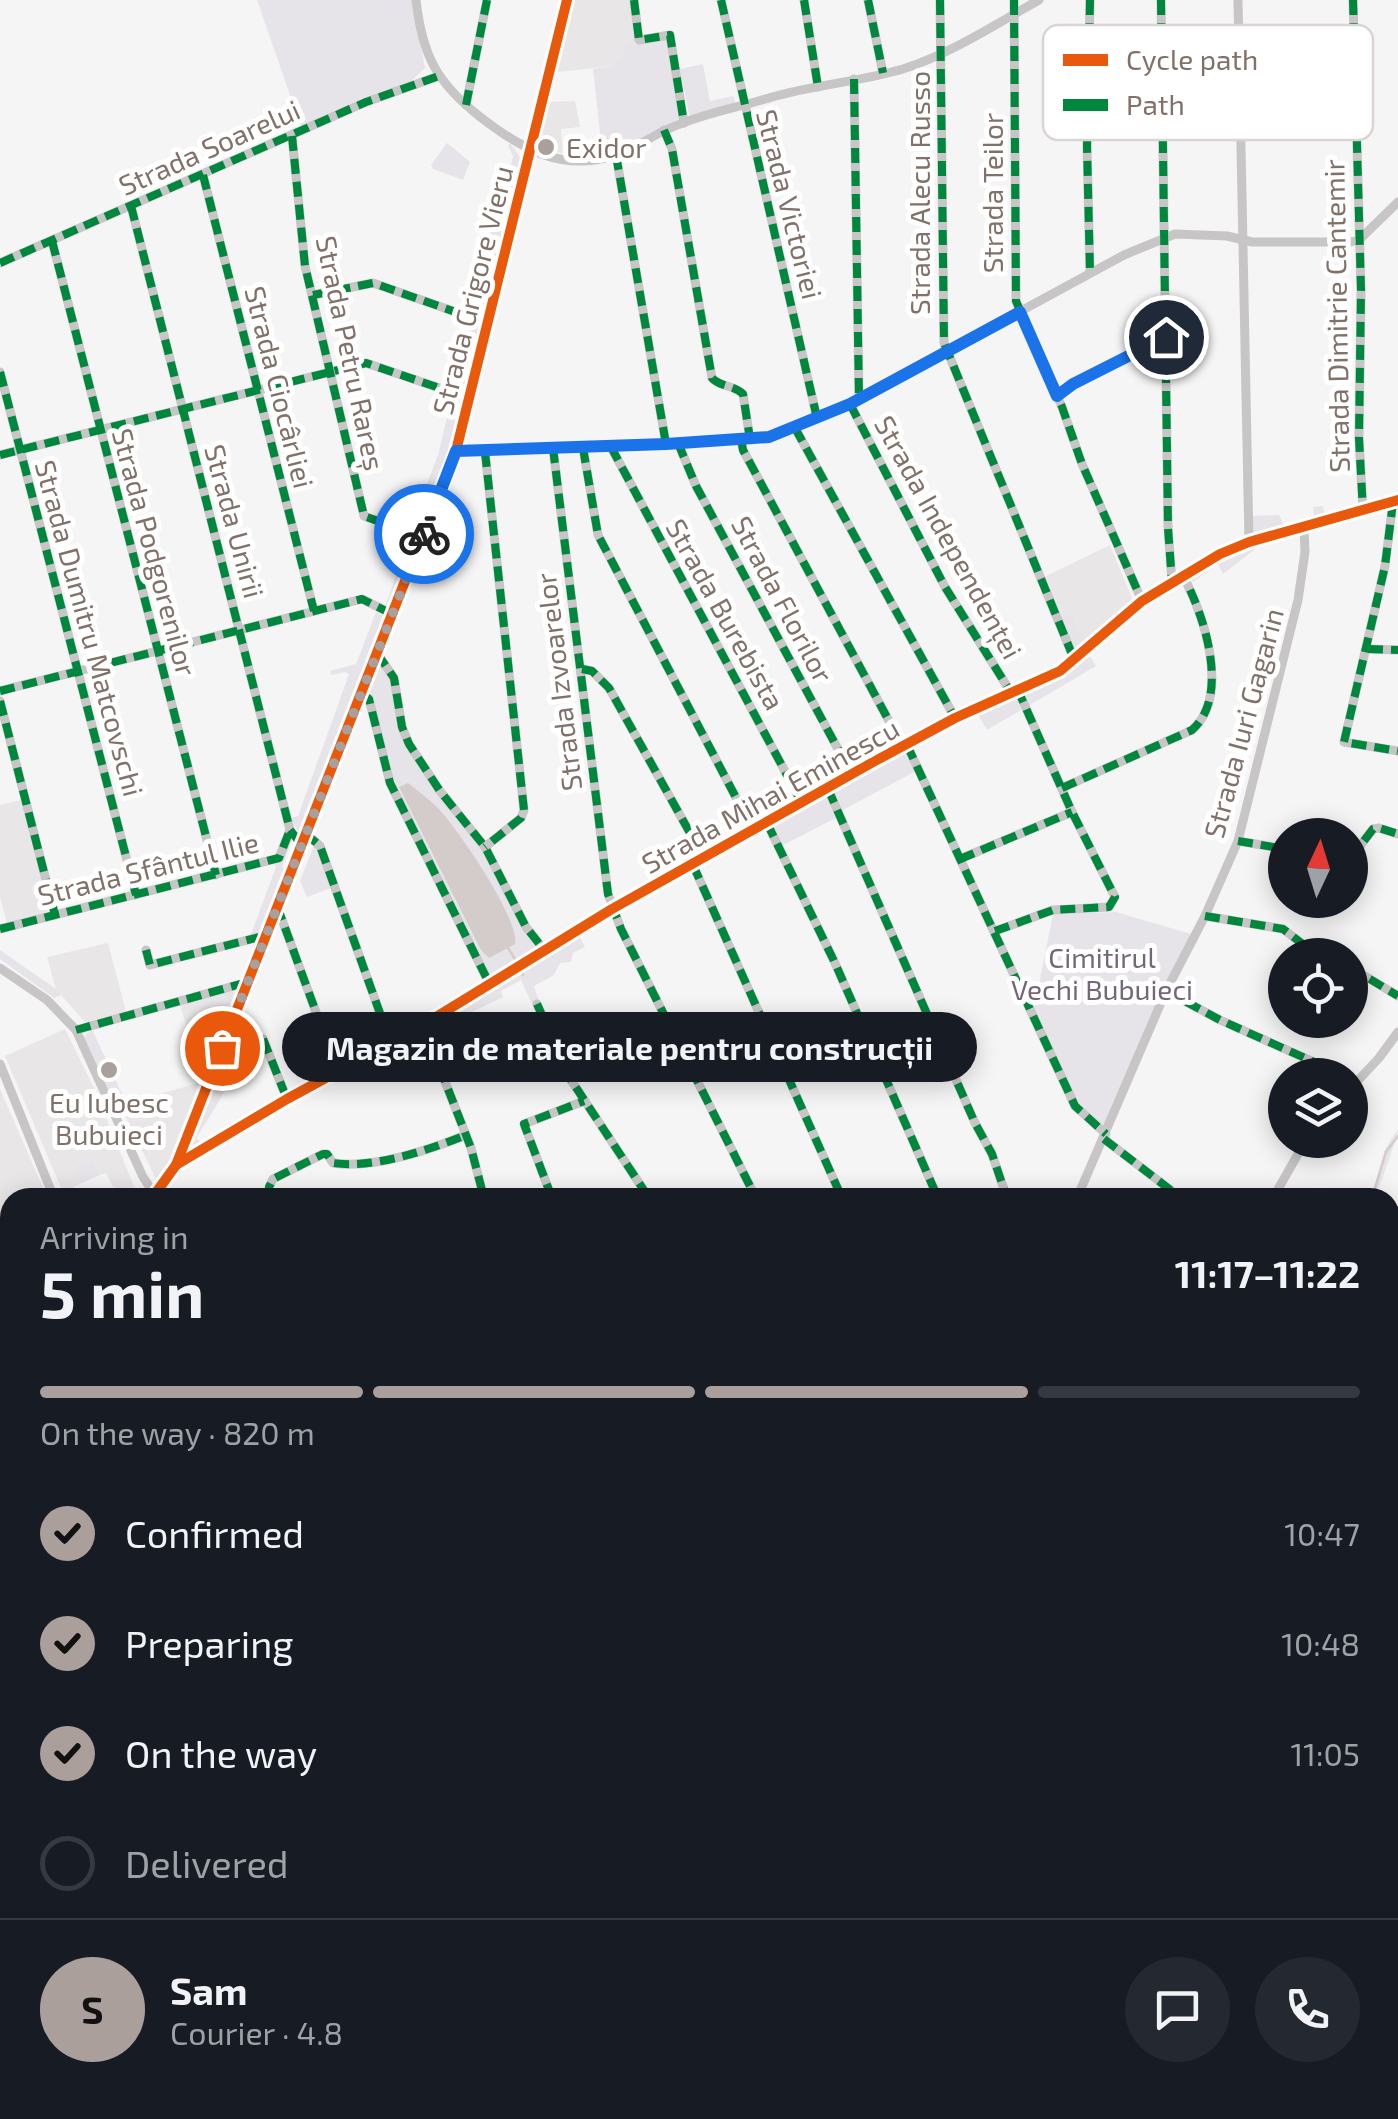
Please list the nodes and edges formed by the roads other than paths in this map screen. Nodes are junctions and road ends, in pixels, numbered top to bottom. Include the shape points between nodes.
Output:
1 (416, 0) edge
2 (487, 0) edge
3 (567, 0) edge
4 (634, 0) edge
5 (721, 0) edge
6 (804, 0) edge
7 (868, 0) edge
8 (940, 0) edge
9 (1014, 0) edge
10 (1039, 0) edge
11 (1161, 0) edge
12 (1238, 0) edge
13 (1353, 0) edge
14 (1014, 14) junction
15 (1161, 25) edge
16 (1238, 25) edge
17 (1354, 25) edge
18 (940, 52) junction
19 (883, 73) junction
20 (438, 76) junction
21 (854, 79) junction
22 (818, 87) junction
23 (466, 105) junction
24 (743, 106) junction
25 (684, 123) junction
26 (664, 130) junction
27 (292, 136) junction
28 (1090, 140) edge
29 (1163, 140) edge
30 (1240, 140) edge
31 (1356, 140) edge
32 (529, 152) junction
33 (616, 155) junction
34 (203, 175) junction
35 (1398, 202) edge
36 (131, 206) junction
37 (1164, 237) junction
38 (1242, 239) junction
39 (1359, 240) junction
40 (52, 241) junction
41 (0, 263) edge
42 (1090, 273) junction
43 (312, 296) junction
44 (1020, 312) junction
45 (487, 324) junction
46 (1166, 337) junction
47 (946, 352) junction
48 (331, 370) junction
49 (0, 372) edge
50 (258, 389) junction
51 (1057, 396) junction
52 (468, 398) junction
53 (854, 402) junction
54 (182, 409) junction
55 (818, 418) junction
56 (795, 428) junction
57 (100, 430) junction
58 (746, 439) junction
59 (666, 444) junction
60 (678, 444) junction
61 (610, 447) junction
62 (552, 448) junction
63 (582, 448) junction
64 (20, 450) junction
65 (456, 451) junction
66 (485, 452) junction
67 (0, 456) edge
68 (1396, 501) edge
69 (1363, 511) junction
70 (1304, 527) junction
71 (423, 538) junction
72 (1249, 542) junction
73 (1183, 576) junction
74 (1172, 582) junction
75 (1142, 601) junction
76 (314, 611) junction
77 (392, 614) junction
78 (240, 630) junction
79 (1368, 649) junction
80 (1398, 650) edge
81 (158, 651) junction
82 (377, 653) junction
83 (1074, 659) junction
84 (582, 669) junction
85 (78, 672) junction
86 (1014, 690) junction
87 (0, 691) edge
88 (361, 693) junction
89 (0, 701) edge
90 (955, 718) junction
91 (905, 746) junction
92 (1398, 751) edge
93 (852, 774) junction
94 (828, 788) junction
95 (1062, 788) junction
96 (802, 803) junction
97 (1072, 812) junction
98 (766, 823) junction
99 (290, 830) junction
100 (754, 830) junction
101 (305, 832) junction
102 (1398, 834) edge
103 (1368, 835) edge
104 (1238, 841) junction
105 (300, 844) junction
106 (1268, 846) edge
107 (485, 847) junction
108 (704, 858) junction
109 (960, 859) junction
110 (693, 865) junction
111 (216, 875) junction
112 (136, 895) junction
113 (278, 906) junction
114 (612, 908) junction
115 (56, 915) junction
116 (1205, 916) junction
117 (0, 929) edge
118 (994, 931) junction
119 (267, 935) junction
120 (1295, 938) edge
121 (146, 950) dead end
122 (544, 951) junction
123 (0, 968) edge
124 (1368, 978) edge
125 (248, 982) junction
126 (490, 986) junction
127 (1166, 992) junction
128 (1398, 996) edge
129 (537, 1004) dead end
130 (423, 1026) junction
131 (76, 1030) junction
132 (1398, 1032) edge
133 (263, 1039) dead end
134 (391, 1044) junction
135 (1306, 1058) edge
136 (0, 1064) edge
137 (1368, 1069) edge
138 (338, 1072) junction
139 (286, 1099) junction
140 (584, 1101) junction
141 (466, 1135) junction
142 (1105, 1137) junction
143 (1296, 1158) edge
144 (176, 1165) junction
145 (50, 1188) edge
146 (151, 1188) edge
147 (161, 1188) edge
148 (269, 1188) edge
149 (481, 1188) edge
150 (548, 1188) edge
151 (641, 1188) edge
152 (751, 1188) edge
153 (838, 1188) edge
154 (934, 1188) edge
155 (1003, 1188) edge
156 (1082, 1188) edge
157 (1169, 1188) edge
158 (1279, 1188) edge

1 - 20 street via 424,46
2 - 23 street
3 - 32 street, Strada Grigore Vieru
4 - 25 street via 638,40 670,35
5 - 24 street, Strada Victoriei
6 - 22 street
7 - 19 street
8 - 18 street, Strada Alecu Russo
9 - 14 street, Strada Teilor
10 - 14 street
11 - 15 street
12 - 16 street
13 - 17 street, Strada Dimitrie Cantemir
14 - 18 street
14 - 44 street, Strada Teilor via 1014,289
18 - 19 street
18 - 47 street, Strada Alecu Russo
19 - 21 street
20 - 23 street
20 - 27 street, Strada Soarelui
21 - 22 street
21 - 53 street, Strada Independenței
22 - 24 street
23 - 32 street
24 - 25 street
24 - 55 street, Strada Victoriei
25 - 26 street
26 - 33 street
26 - 58 street via 712,378 743,394
27 - 34 street, Strada Soarelui
27 - 43 street, Strada Petru Rareș
28 - 42 street
29 - 37 street
30 - 38 street
31 - 39 street, Strada Dimitrie Cantemir
32 - 33 street via 570,159
32 - 45 street, Strada Grigore Vieru
33 - 59 street
34 - 36 street, Strada Soarelui
34 - 50 street, Strada Ciocârliei
35 - 39 street
36 - 40 street, Strada Soarelui
36 - 54 street, Strada Unirii
37 - 38 street
37 - 42 street
37 - 46 street
38 - 39 street
38 - 72 street
39 - 69 street, Strada Dimitrie Cantemir
40 - 41 street, Strada Soarelui
40 - 57 street, Strada Podgorenilor
42 - 44 street
43 - 45 street via 373,283
43 - 48 street, Strada Petru Rareș
44 - 47 street
44 - 51 street, Strada Teilor
45 - 52 street, Strada Grigore Vieru
46 - 51 street
46 - 74 street
47 - 53 street
47 - 83 street, Strada Alecu Russo
48 - 50 street
48 - 52 street via 373,363
48 - 71 street, Strada Petru Rareș via 364,516
49 - 64 street, Strada Dumitru Matcovschi
50 - 54 street
50 - 76 street, Strada Ciocârliei
51 - 75 street, Strada Teilor
52 - 65 street, Strada Grigore Vieru
53 - 55 street
53 - 86 street, Strada Independenței via 945,586
54 - 57 street
54 - 78 street, Strada Unirii
55 - 56 street
56 - 58 street
56 - 90 street
57 - 64 street
57 - 81 street, Strada Podgorenilor
58 - 60 street
58 - 91 street via 743,450 775,513
59 - 60 street
59 - 61 street
60 - 93 street, Strada Florilor
61 - 63 street
61 - 96 street, Strada Burebista
62 - 63 street
62 - 66 street
62 - 84 street, Strada Izvoarelor
63 - 100 street via 598,535
64 - 67 street
64 - 85 street, Strada Dumitru Matcovschi
65 - 66 street
65 - 71 street, Strada Grigore Vieru
66 - 107 street via 524,810
68 - 69 street, Strada Mihai Eminescu
68 - 79 street
69 - 70 street, Strada Mihai Eminescu
70 - 72 street, Strada Mihai Eminescu
70 - 104 street, Strada Iuri Gagarin via 1298,600
71 - 77 street, Strada Grigore Vieru
72 - 73 street, Strada Mihai Eminescu
73 - 74 street, Strada Mihai Eminescu
73 - 95 street via 1210,657 1201,721
74 - 75 street, Strada Mihai Eminescu
75 - 83 street, Strada Mihai Eminescu
76 - 77 street via 362,599
76 - 78 street
77 - 82 street, Strada Grigore Vieru
78 - 81 street
78 - 99 street, Strada Unirii
79 - 80 street
79 - 92 street via 1344,742
81 - 85 street
81 - 111 street, Strada Podgorenilor
82 - 88 street, Strada Grigore Vieru
82 - 107 street via 391,670 409,744
83 - 86 street, Strada Mihai Eminescu via 1052,676
84 - 108 street via 609,688
84 - 114 street, Strada Izvoarelor
85 - 87 street
85 - 112 street, Strada Dumitru Matcovschi
86 - 90 street, Strada Mihai Eminescu
86 - 95 street, Strada Independenței
88 - 101 street, Strada Grigore Vieru
88 - 126 street via 370,699 390,783
89 - 115 street
90 - 91 street, Strada Mihai Eminescu
91 - 93 street, Strada Mihai Eminescu
91 - 109 street
93 - 94 street, Strada Mihai Eminescu
94 - 96 street, Strada Mihai Eminescu
94 - 155 street
95 - 97 street, Strada Independenței
96 - 98 street, Strada Mihai Eminescu
97 - 109 street
97 - 118 street, Strada Independenței via 1114,904 1052,910
98 - 100 street, Strada Mihai Eminescu
98 - 154 street
99 - 105 street, Strada Unirii
99 - 111 street, Strada Sfântul Ilie via 280,858
100 - 108 street, Strada Mihai Eminescu
101 - 105 street, Strada Grigore Vieru
101 - 134 street via 320,846
102 - 103 street via 1373,829
104 - 106 street
104 - 116 street, Strada Iuri Gagarin
105 - 113 street, Strada Grigore Vieru
107 - 122 street
108 - 110 street, Strada Mihai Eminescu
109 - 118 street
110 - 114 street, Strada Mihai Eminescu
110 - 153 street
111 - 112 street, Strada Sfântul Ilie
112 - 115 street, Strada Sfântul Ilie
113 - 119 street, Strada Grigore Vieru
113 - 138 street
114 - 122 street, Strada Mihai Eminescu
114 - 152 street, Strada Izvoarelor
115 - 117 street, Strada Sfântul Ilie
116 - 120 street via 1284,929
116 - 127 street, Strada Iuri Gagarin
118 - 142 street via 1076,1107
119 - 121 street via 150,965
119 - 125 street, Strada Grigore Vieru
122 - 126 street, Strada Mihai Eminescu
123 - 131 street
124 - 128 street
125 - 131 street
125 - 144 street, Strada Grigore Vieru
126 - 130 street, Strada Mihai Eminescu
127 - 135 street
127 - 142 street, Strada Iuri Gagarin
129 - 140 street
130 - 134 street, Strada Mihai Eminescu
130 - 141 street
131 - 146 street
132 - 137 street
133 - 139 street
134 - 138 street, Strada Mihai Eminescu
136 - 145 street
138 - 139 street, Strada Mihai Eminescu
139 - 144 street, Strada Mihai Eminescu
140 - 150 street via 524,1124
140 - 151 street
141 - 148 street via 359,1162 333,1163 323,1154 273,1179
141 - 149 street
142 - 156 street, Strada Iuri Gagarin
142 - 157 street
143 - 158 street
144 - 147 street, Strada Grigore Vieru

